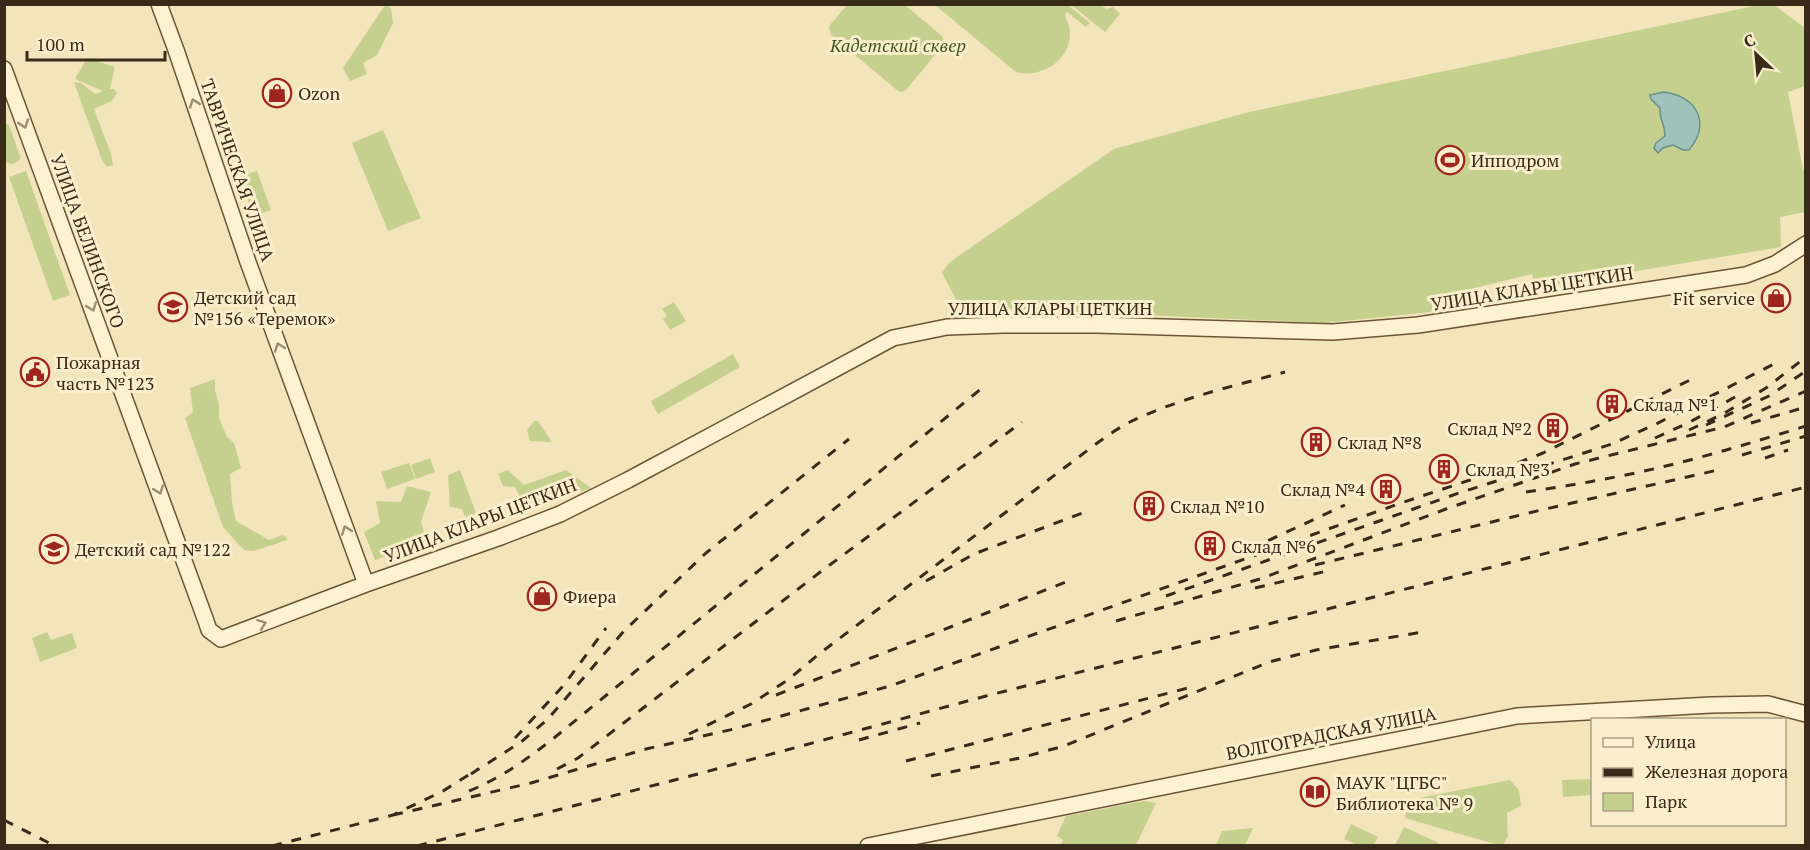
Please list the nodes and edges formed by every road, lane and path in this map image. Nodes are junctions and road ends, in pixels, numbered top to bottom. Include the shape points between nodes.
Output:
1 (159, 4) edge
2 (4, 69) edge
3 (1806, 244) edge
4 (366, 584) junction
5 (209, 630) joint
6 (1806, 714) edge
7 (868, 846) edge

4 -> 1 street, ТАВРИЧЕСКАЯ УЛИЦА
2 -> 5 street, УЛИЦА БЕЛИНСКОГО
3 - 4 street, УЛИЦА КЛАРЫ ЦЕТКИН via 1775,264 1746,275 1418,325 1333,332 1003,325 947,327 893,338 560,514
5 -> 4 street, УЛИЦА КЛАРЫ ЦЕТКИН via 221,639
6 - 7 street, ВОЛГОГРАДСКАЯ УЛИЦА via 1768,704 1517,716

